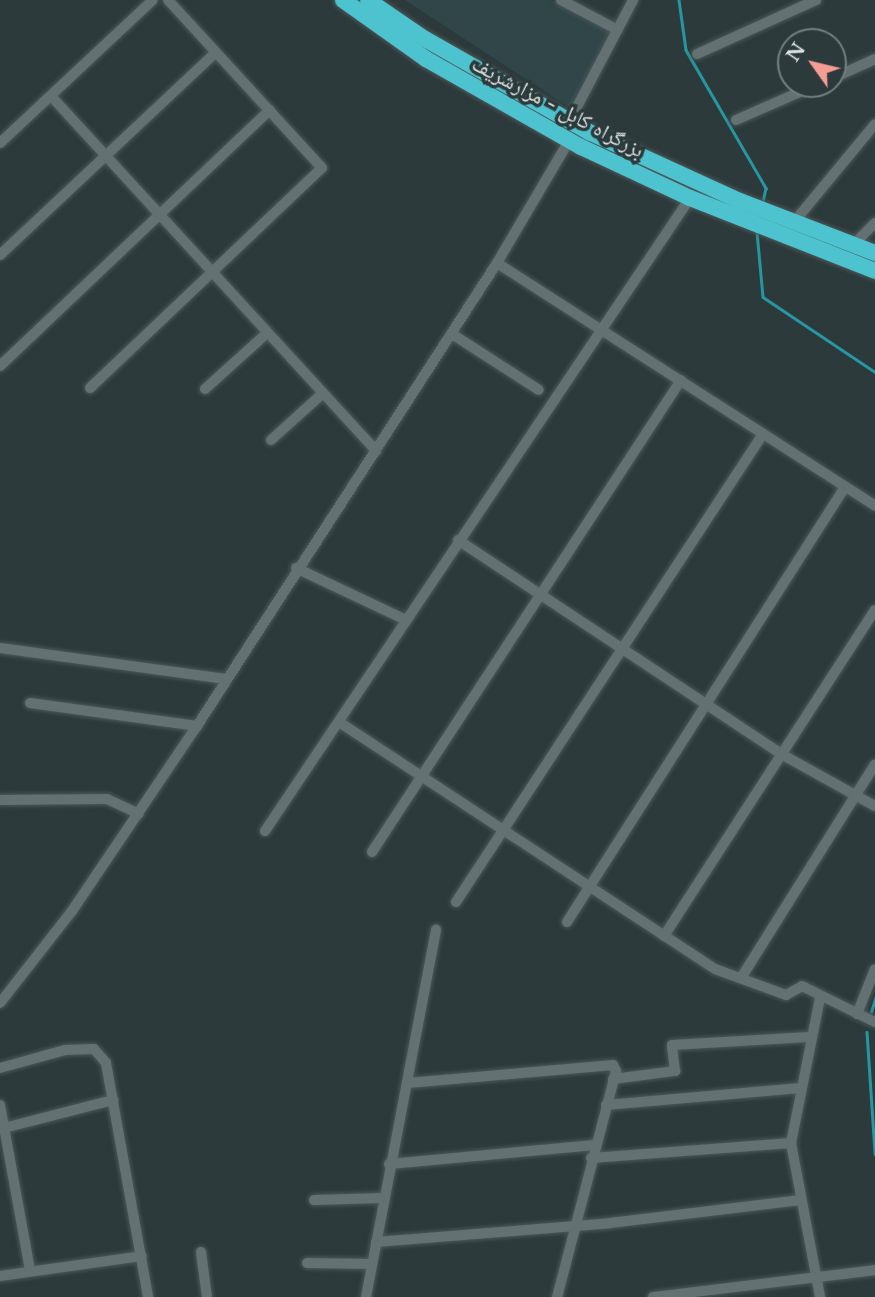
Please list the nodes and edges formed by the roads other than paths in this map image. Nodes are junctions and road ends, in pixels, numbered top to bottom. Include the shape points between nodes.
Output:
1 (153, 0) edge
2 (168, 0) edge
3 (561, 0) edge
4 (634, 0) edge
5 (816, 0) edge
6 (356, 2) edge
7 (618, 30) junction
8 (216, 52) junction
9 (697, 54) dead end
10 (875, 59) edge
11 (847, 72) edge
12 (52, 97) junction
13 (786, 98) edge
14 (270, 110) junction
15 (736, 120) dead end
16 (569, 122) junction
17 (874, 127) edge
18 (589, 132) junction
19 (0, 143) edge
20 (575, 144) junction
21 (105, 156) junction
22 (688, 178) junction
23 (685, 196) junction
24 (737, 208) junction
25 (159, 217) junction
26 (769, 221) junction
27 (794, 222) junction
28 (875, 223) edge
29 (853, 245) junction
30 (875, 253) edge
31 (0, 255) edge
32 (497, 263) junction
33 (875, 271) edge
34 (214, 275) junction
35 (602, 328) junction
36 (267, 333) junction
37 (452, 334) junction
38 (0, 366) edge
39 (681, 380) junction
40 (90, 388) dead end
41 (205, 389) dead end
42 (539, 390) dead end
43 (323, 393) junction
44 (763, 434) junction
45 (271, 440) dead end
46 (376, 451) junction
47 (845, 487) junction
48 (875, 506) edge
49 (458, 540) junction
50 (296, 568) junction
51 (537, 596) junction
52 (875, 610) edge
53 (406, 620) junction
54 (0, 648) edge
55 (624, 650) junction
56 (226, 678) junction
57 (705, 699) junction
58 (30, 703) dead end
59 (339, 722) junction
60 (197, 726) junction
61 (783, 755) junction
62 (875, 764) edge
63 (422, 777) junction
64 (856, 795) junction
65 (0, 800) edge
66 (875, 806) edge
67 (139, 814) junction
68 (265, 831) dead end
69 (506, 832) junction
70 (372, 852) dead end
71 (590, 886) junction
72 (456, 902) dead end
73 (567, 922) dead end
74 (436, 930) dead end
75 (664, 936) junction
76 (875, 969) edge
77 (741, 978) junction
78 (820, 998) junction
79 (0, 1003) edge
80 (857, 1014) junction
81 (875, 1022) edge
82 (809, 1037) junction
83 (0, 1068) edge
84 (613, 1079) junction
85 (408, 1083) junction
86 (800, 1088) junction
87 (113, 1100) junction
88 (0, 1105) edge
89 (606, 1105) junction
90 (4, 1128) junction
91 (791, 1143) junction
92 (595, 1145) junction
93 (591, 1158) junction
94 (388, 1164) junction
95 (382, 1198) junction
96 (314, 1200) dead end
97 (799, 1200) junction
98 (577, 1224) junction
99 (376, 1242) junction
100 (201, 1252) dead end
101 (142, 1256) junction
102 (307, 1263) dead end
103 (372, 1264) junction
104 (30, 1270) junction
105 (875, 1270) edge
106 (0, 1276) edge
107 (817, 1278) junction
108 (148, 1297) edge
109 (208, 1297) edge
110 (366, 1297) edge
111 (557, 1297) edge
112 (653, 1297) edge
113 (820, 1297) edge

1 - 12 street
2 - 8 street
3 - 7 street
4 - 7 street
5 - 9 street
6 - 16 highway, بزرگراه کابل - مزارشریف
6 - 20 highway, بزرگراه کابل - مزارشریف via 426,59
7 - 16 street
8 - 14 street
8 - 21 street
10 - 11 street
12 - 19 street
12 - 21 street
13 - 15 street
14 - 25 street
14 - 34 street via 321,172
16 - 18 highway, بزرگراه کابل - مزارشریف
17 - 27 street
18 - 20 highway
18 - 22 highway, بزرگراه کابل - مزارشریف
20 - 23 highway, بزرگراه کابل - مزارشریف
20 - 32 street
21 - 25 street
21 - 31 street
22 - 23 highway
22 - 24 highway, بزرگراه کابل - مزارشریف
23 - 24 highway, بزرگراه کابل - مزارشریف
23 - 35 street
24 - 26 highway, بزرگراه کابل - مزارشریف
25 - 34 street
25 - 38 street
26 - 27 highway
26 - 33 highway
27 - 29 highway
28 - 29 street
29 - 30 highway
32 - 35 street
32 - 37 street
34 - 36 street
34 - 40 street
35 - 39 street
35 - 49 street
36 - 41 street
36 - 43 street
37 - 42 street
37 - 46 street
39 - 44 street
39 - 51 street
43 - 45 street
43 - 46 street
44 - 47 street
44 - 55 street
46 - 50 street
47 - 48 street
47 - 57 street
49 - 51 street
49 - 53 street
50 - 53 street
50 - 56 street
51 - 55 street
51 - 63 street
52 - 61 street
53 - 59 street
54 - 56 street
55 - 57 street
55 - 69 street
56 - 60 street
57 - 61 street
57 - 71 street
58 - 60 street
59 - 63 street
59 - 68 street
60 - 67 street
61 - 64 street
61 - 75 street
62 - 64 street
63 - 69 street
63 - 70 street
64 - 66 street
64 - 77 street
65 - 67 street via 107,800
67 - 79 street
69 - 71 street
69 - 72 street
71 - 73 street
71 - 75 street
74 - 85 street
75 - 77 street via 715,969
76 - 80 street
77 - 78 street via 786,995 802,986
78 - 80 street via 841,1002
78 - 82 street
80 - 81 street
82 - 84 street via 672,1045 675,1071
82 - 86 street
83 - 87 street via 65,1050 94,1049 106,1063
84 - 85 street via 613,1065
84 - 89 street
85 - 94 street
86 - 89 street
86 - 91 street
87 - 90 street
87 - 101 street
88 - 90 street
89 - 92 street
90 - 104 street
91 - 93 street
91 - 97 street
92 - 93 street
92 - 94 street
93 - 98 street
94 - 95 street
95 - 96 street
95 - 99 street
97 - 98 street
97 - 107 street
98 - 99 street
98 - 111 street
99 - 103 street
100 - 109 street
101 - 104 street
101 - 108 street
102 - 103 street
103 - 110 street
104 - 106 street
105 - 107 street
107 - 112 street
107 - 113 street

